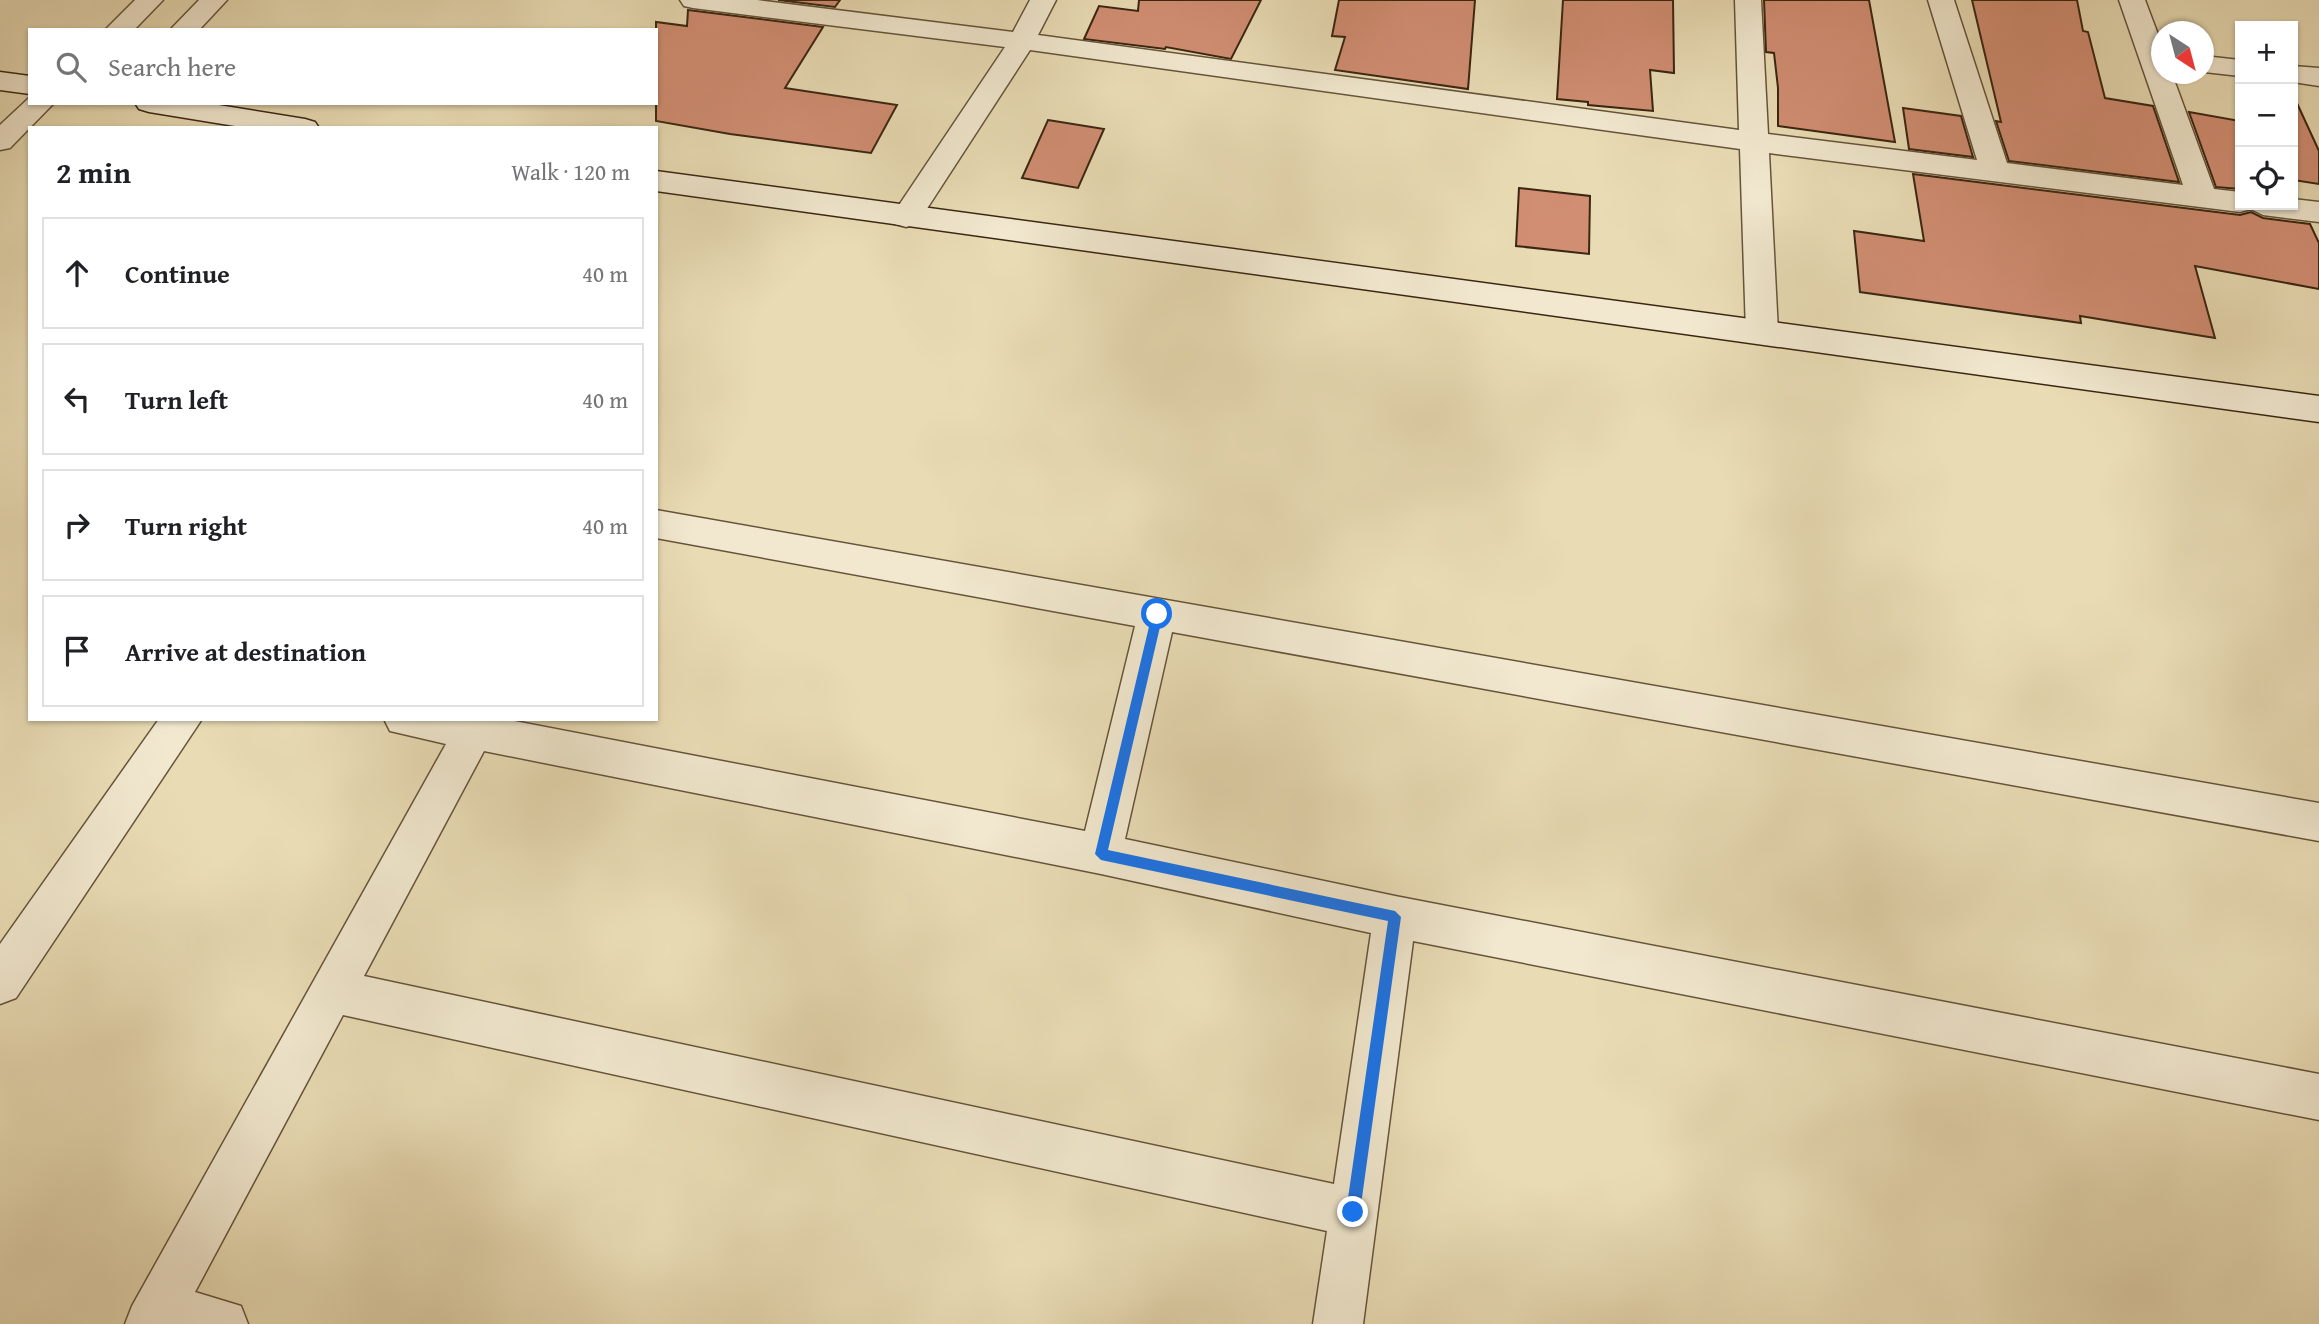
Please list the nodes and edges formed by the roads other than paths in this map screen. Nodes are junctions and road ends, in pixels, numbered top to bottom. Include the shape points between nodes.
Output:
1 (150, 0) edge
2 (214, 0) edge
3 (693, 0) edge
4 (1043, 0) edge
5 (1748, 0) edge
6 (1941, 0) edge
7 (2132, 0) edge
8 (120, 28) edge
9 (185, 28) edge
10 (1022, 41) junction
11 (2151, 44) edge
12 (2214, 65) edge
13 (2235, 67) edge
14 (2298, 75) edge
15 (2319, 77) edge
16 (0, 81) edge
17 (2166, 84) edge
18 (28, 85) edge
19 (38, 105) edge
20 (161, 105) edge
21 (293, 126) edge
22 (0, 141) edge
23 (1756, 142) junction
24 (1995, 171) junction
25 (658, 181) edge
26 (2202, 197) junction
27 (2235, 201) edge
28 (2298, 209) edge
29 (2319, 212) edge
30 (906, 217) junction
31 (1762, 332) junction
32 (2319, 410) edge
33 (658, 524) edge
34 (1157, 614) junction
35 (181, 721) edge
36 (416, 721) edge
37 (474, 731) junction
38 (2319, 822) edge
39 (1101, 854) junction
40 (1395, 917) junction
41 (0, 982) edge
42 (332, 991) junction
43 (2319, 1097) edge
44 (1353, 1212) junction
45 (154, 1316) edge
46 (223, 1324) edge
47 (1338, 1324) edge

1 - 8 street
2 - 9 street
3 - 10 street
4 - 10 street
5 - 23 street
6 - 24 street
7 - 11 street
10 - 23 street
10 - 30 street
12 - 13 street
14 - 15 street
16 - 18 street
17 - 26 street
19 - 22 street
20 - 21 street
23 - 24 street
23 - 31 street
24 - 26 street
25 - 30 street
26 - 27 street
28 - 29 street
30 - 31 street
31 - 32 street
33 - 34 street
34 - 38 street
34 - 39 street
35 - 41 street
36 - 37 street
37 - 39 street
37 - 42 street
39 - 40 street
40 - 43 street
40 - 44 street
42 - 44 street
42 - 45 street
44 - 47 street
45 - 46 street

